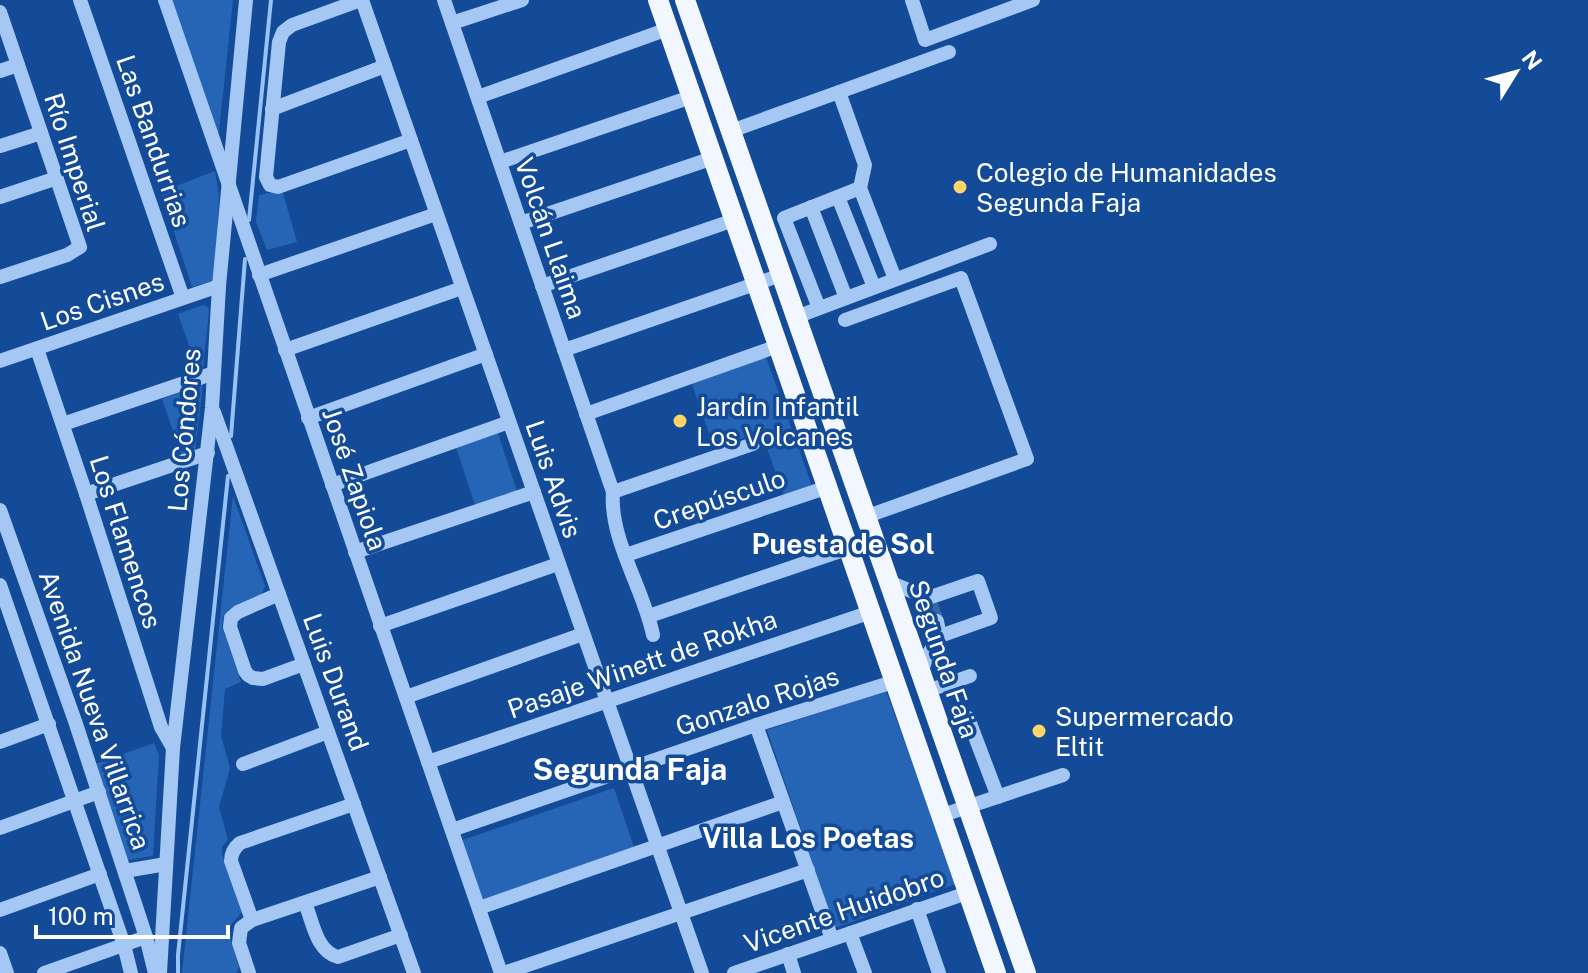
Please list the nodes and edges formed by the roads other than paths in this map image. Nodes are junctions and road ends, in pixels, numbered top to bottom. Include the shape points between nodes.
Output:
1 (80, 0) edge
2 (165, 0) edge
3 (246, 0) edge
4 (362, 0) edge
5 (444, 0) edge
6 (522, 0) edge
7 (658, 0) edge
8 (685, 0) edge
9 (912, 0) edge
10 (1033, 0) edge
11 (1, 19) edge
12 (452, 23) junction
13 (668, 29) junction
14 (949, 52) dead end
15 (18, 65) junction
16 (385, 66) junction
17 (0, 71) edge
18 (839, 92) junction
19 (478, 97) junction
20 (691, 97) junction
21 (272, 109) junction
22 (731, 131) junction
23 (41, 133) junction
24 (411, 140) junction
25 (0, 146) edge
26 (713, 158) junction
27 (500, 162) junction
28 (57, 178) junction
29 (228, 186) junction
30 (860, 188) junction
31 (0, 197) edge
32 (838, 197) junction
33 (811, 207) junction
34 (436, 214) junction
35 (734, 220) junction
36 (521, 223) junction
37 (990, 244) dead end
38 (259, 275) junction
39 (781, 275) junction
40 (0, 277) edge
41 (895, 279) junction
42 (756, 283) junction
43 (219, 286) junction
44 (542, 286) junction
45 (874, 287) junction
46 (462, 288) junction
47 (183, 298) junction
48 (846, 298) junction
49 (819, 308) junction
50 (796, 317) junction
51 (845, 320) dead end
52 (778, 346) junction
53 (37, 349) junction
54 (285, 350) junction
55 (564, 350) junction
56 (486, 354) junction
57 (0, 361) edge
58 (214, 373) junction
59 (212, 408) junction
60 (586, 414) junction
61 (308, 418) junction
62 (509, 422) junction
63 (63, 424) junction
64 (753, 444) dead end
65 (208, 453) junction
66 (332, 485) junction
67 (828, 487) junction
68 (534, 492) junction
69 (613, 492) junction
70 (86, 494) junction
71 (0, 510) edge
72 (876, 513) dead end
73 (849, 548) junction
74 (355, 552) junction
75 (626, 555) junction
76 (558, 564) junction
77 (889, 582) junction
78 (0, 585) edge
79 (279, 594) junction
80 (871, 612) junction
81 (649, 616) junction
82 (380, 626) junction
83 (583, 634) junction
84 (653, 635) dead end
85 (304, 664) junction
86 (970, 676) dead end
87 (896, 681) junction
88 (924, 682) junction
89 (406, 697) junction
90 (607, 701) junction
91 (968, 718) dead end
92 (49, 724) junction
93 (756, 725) junction
94 (328, 732) junction
95 (0, 742) edge
96 (173, 748) junction
97 (428, 762) junction
98 (243, 764) dead end
99 (630, 769) junction
100 (1063, 775) dead end
101 (99, 792) junction
102 (998, 797) junction
103 (75, 801) junction
104 (783, 802) junction
105 (354, 804) junction
106 (968, 807) junction
107 (943, 815) junction
108 (0, 828) edge
109 (452, 830) junction
110 (657, 846) junction
111 (166, 864) junction
112 (808, 870) junction
113 (125, 871) junction
114 (100, 874) junction
115 (380, 877) junction
116 (970, 892) junction
117 (305, 903) junction
118 (479, 908) junction
119 (917, 909) junction
120 (0, 910) edge
121 (681, 913) junction
122 (252, 920) junction
123 (850, 933) junction
124 (401, 935) junction
125 (146, 937) junction
126 (832, 939) junction
127 (124, 945) junction
128 (0, 953) edge
129 (788, 954) junction
130 (7, 973) edge
131 (44, 973) edge
132 (131, 973) edge
133 (158, 973) edge
134 (249, 973) edge
135 (414, 973) edge
136 (503, 973) edge
137 (702, 973) edge
138 (734, 973) edge
139 (794, 973) edge
140 (865, 973) edge
141 (939, 973) edge
142 (996, 973) edge
143 (1026, 973) edge

1 - 47 street, Las Bandurrias
2 - 29 street, José Zapiola
3 - 29 street, Los Cóndores
4 - 16 street, Luis Advis
4 - 21 street via 283,32
5 - 12 street, Volcán Llaima
6 - 12 street
7 - 13 main road, Segunda Faja
8 - 22 main road, Segunda Faja
9 - 10 street via 925,40
11 - 15 street, Río Imperial
12 - 19 street, Volcán Llaima
13 - 19 street
13 - 20 main road, Segunda Faja
14 - 18 street
15 - 17 street
15 - 23 street, Río Imperial
16 - 21 street
16 - 24 street, Luis Advis
18 - 22 street
18 - 30 street via 865,165
19 - 27 street, Volcán Llaima
20 - 26 main road, Segunda Faja
20 - 27 street
21 - 24 street via 266,177 278,187
22 - 39 main road, Segunda Faja
23 - 25 street
23 - 28 street, Río Imperial
24 - 34 street, Luis Advis
26 - 35 main road, Segunda Faja
26 - 36 street
27 - 36 street, Volcán Llaima
28 - 31 street
28 - 40 street, Río Imperial via 80,247
29 - 38 street, José Zapiola
29 - 43 street, Los Cóndores
30 - 32 street
30 - 41 street
32 - 33 street
32 - 45 street
33 - 48 street
33 - 49 street via 784,218
34 - 38 street
34 - 46 street, Luis Advis
35 - 42 main road, Segunda Faja
35 - 44 street
36 - 44 street, Volcán Llaima
37 - 41 street
38 - 54 street, José Zapiola
39 - 42 street
39 - 50 main road, Segunda Faja
41 - 45 street
42 - 52 main road, Segunda Faja
42 - 55 street
43 - 47 street, Los Cisnes
43 - 58 street, Los Cóndores
44 - 55 street, Volcán Llaima
45 - 48 street
46 - 54 street
46 - 56 street, Luis Advis
47 - 53 street, Los Cisnes
48 - 49 street
49 - 50 street
50 - 77 main road, Segunda Faja
51 - 72 street via 961,278 1027,459
52 - 60 street
52 - 67 main road, Segunda Faja
53 - 57 street, Los Cisnes
53 - 63 street, Los Flamencos
54 - 61 street, José Zapiola
55 - 60 street, Volcán Llaima
56 - 61 street
56 - 62 street, Luis Advis
58 - 59 street, Los Cóndores
58 - 63 street
59 - 65 street, Los Cóndores
59 - 79 street, Luis Durand
60 - 69 street, Volcán Llaima
61 - 66 street, José Zapiola
62 - 66 street
62 - 68 street, Luis Advis
63 - 70 street, Los Flamencos
64 - 69 street
65 - 70 street
65 - 96 street, Los Cóndores
66 - 74 street, José Zapiola
67 - 73 main road, Segunda Faja
67 - 75 street, Crepúsculo
68 - 74 street
68 - 76 street, Luis Advis
69 - 75 street, Volcán Llaima via 615,522
70 - 96 street, Los Flamencos via 161,727
71 - 101 street, Avenida Nueva Villarrica
73 - 80 main road, Segunda Faja
73 - 81 street
74 - 82 street, José Zapiola
75 - 81 street, Volcán Llaima
76 - 82 street
76 - 83 street, Luis Advis
77 - 88 main road, Segunda Faja
77 - 88 street via 930,602 978,581 991,618 938,628
78 - 92 street, Avenida Nueva Villarrica
79 - 85 street, Luis Durand
79 - 85 street via 231,618 245,671 263,679
80 - 87 main road, Segunda Faja
80 - 90 street, Pasaje Winett de Rokha
81 - 84 street, Volcán Llaima
82 - 89 street, José Zapiola
83 - 89 street
83 - 90 street, Luis Advis
85 - 94 street, Luis Durand
86 - 88 street
87 - 93 street, Gonzalo Rojas
87 - 107 main road, Segunda Faja
88 - 106 main road, Segunda Faja
89 - 97 street, José Zapiola
90 - 97 street, Pasaje Winett de Rokha
90 - 99 street, Luis Advis
91 - 102 street
92 - 95 street
92 - 103 street, Avenida Nueva Villarrica
93 - 99 street, Gonzalo Rojas
93 - 104 street
94 - 98 street
94 - 105 street, Luis Durand
96 - 111 street, Los Cóndores
97 - 109 street, José Zapiola
99 - 109 street, Gonzalo Rojas
99 - 110 street, Luis Advis
100 - 102 street
101 - 103 street
101 - 113 street, Avenida Nueva Villarrica
102 - 106 street
103 - 108 street
103 - 114 street, Avenida Nueva Villarrica
104 - 110 street
104 - 112 street
105 - 115 street, Luis Durand
105 - 122 street via 236,846 231,861
106 - 107 street
106 - 143 main road, Segunda Faja
107 - 116 main road, Segunda Faja
109 - 118 street, José Zapiola
110 - 118 street
110 - 121 street, Luis Advis
111 - 113 street
111 - 133 street, Los Cóndores
112 - 121 street
112 - 126 street
113 - 125 street, Avenida Nueva Villarrica
114 - 120 street
114 - 127 street, Avenida Nueva Villarrica
115 - 117 street
115 - 124 street, Luis Durand
116 - 119 street, Vicente Huidobro
116 - 142 main road, Segunda Faja
117 - 122 street
117 - 124 street via 328,955 338,957
118 - 136 street, José Zapiola
119 - 123 street, Vicente Huidobro
119 - 141 street
121 - 136 street
121 - 137 street, Luis Advis
122 - 134 street via 241,928 239,943
123 - 126 street, Vicente Huidobro
123 - 140 street
124 - 135 street, Luis Durand
125 - 127 street
125 - 133 street, Avenida Nueva Villarrica
126 - 129 street, Vicente Huidobro
127 - 131 street
127 - 132 street, Avenida Nueva Villarrica
128 - 130 street
129 - 138 street, Vicente Huidobro
129 - 139 street

